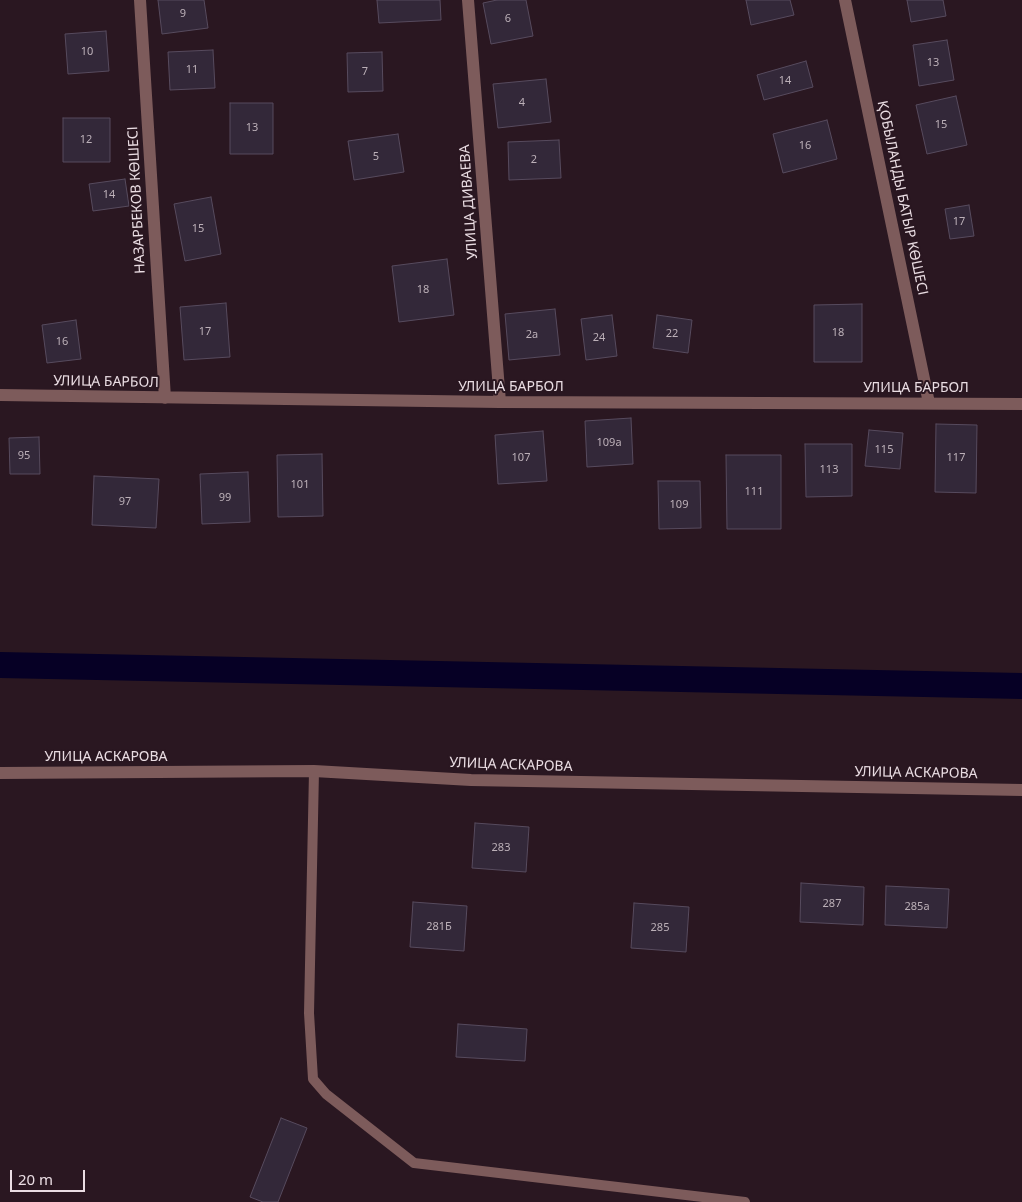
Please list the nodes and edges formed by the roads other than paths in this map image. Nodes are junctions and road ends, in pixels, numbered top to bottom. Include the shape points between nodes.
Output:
1 (140, 0) edge
2 (468, 0) edge
3 (845, 0) edge
4 (0, 395) edge
5 (164, 398) junction
6 (500, 402) junction
7 (929, 403) junction
8 (1022, 404) edge
9 (314, 771) junction
10 (0, 773) edge
11 (1022, 790) edge
12 (746, 1202) edge

1 - 5 street, НАЗАРБЕКОВ КӨШЕСІ
2 - 6 street, УЛИЦА ДИВАЕВА
3 - 7 street, ҚОБЫЛАНДЫ БАТЫР КӨШЕСІ
4 - 5 street, УЛИЦА БАРБОЛ
5 - 6 street, УЛИЦА БАРБОЛ
6 - 7 street, УЛИЦА БАРБОЛ
7 - 8 street, УЛИЦА БАРБОЛ
9 - 10 street, УЛИЦА АСКАРОВА
9 - 11 street, УЛИЦА АСКАРОВА via 471,780
9 - 12 lane via 310,1013 313,1079 326,1094 414,1163

